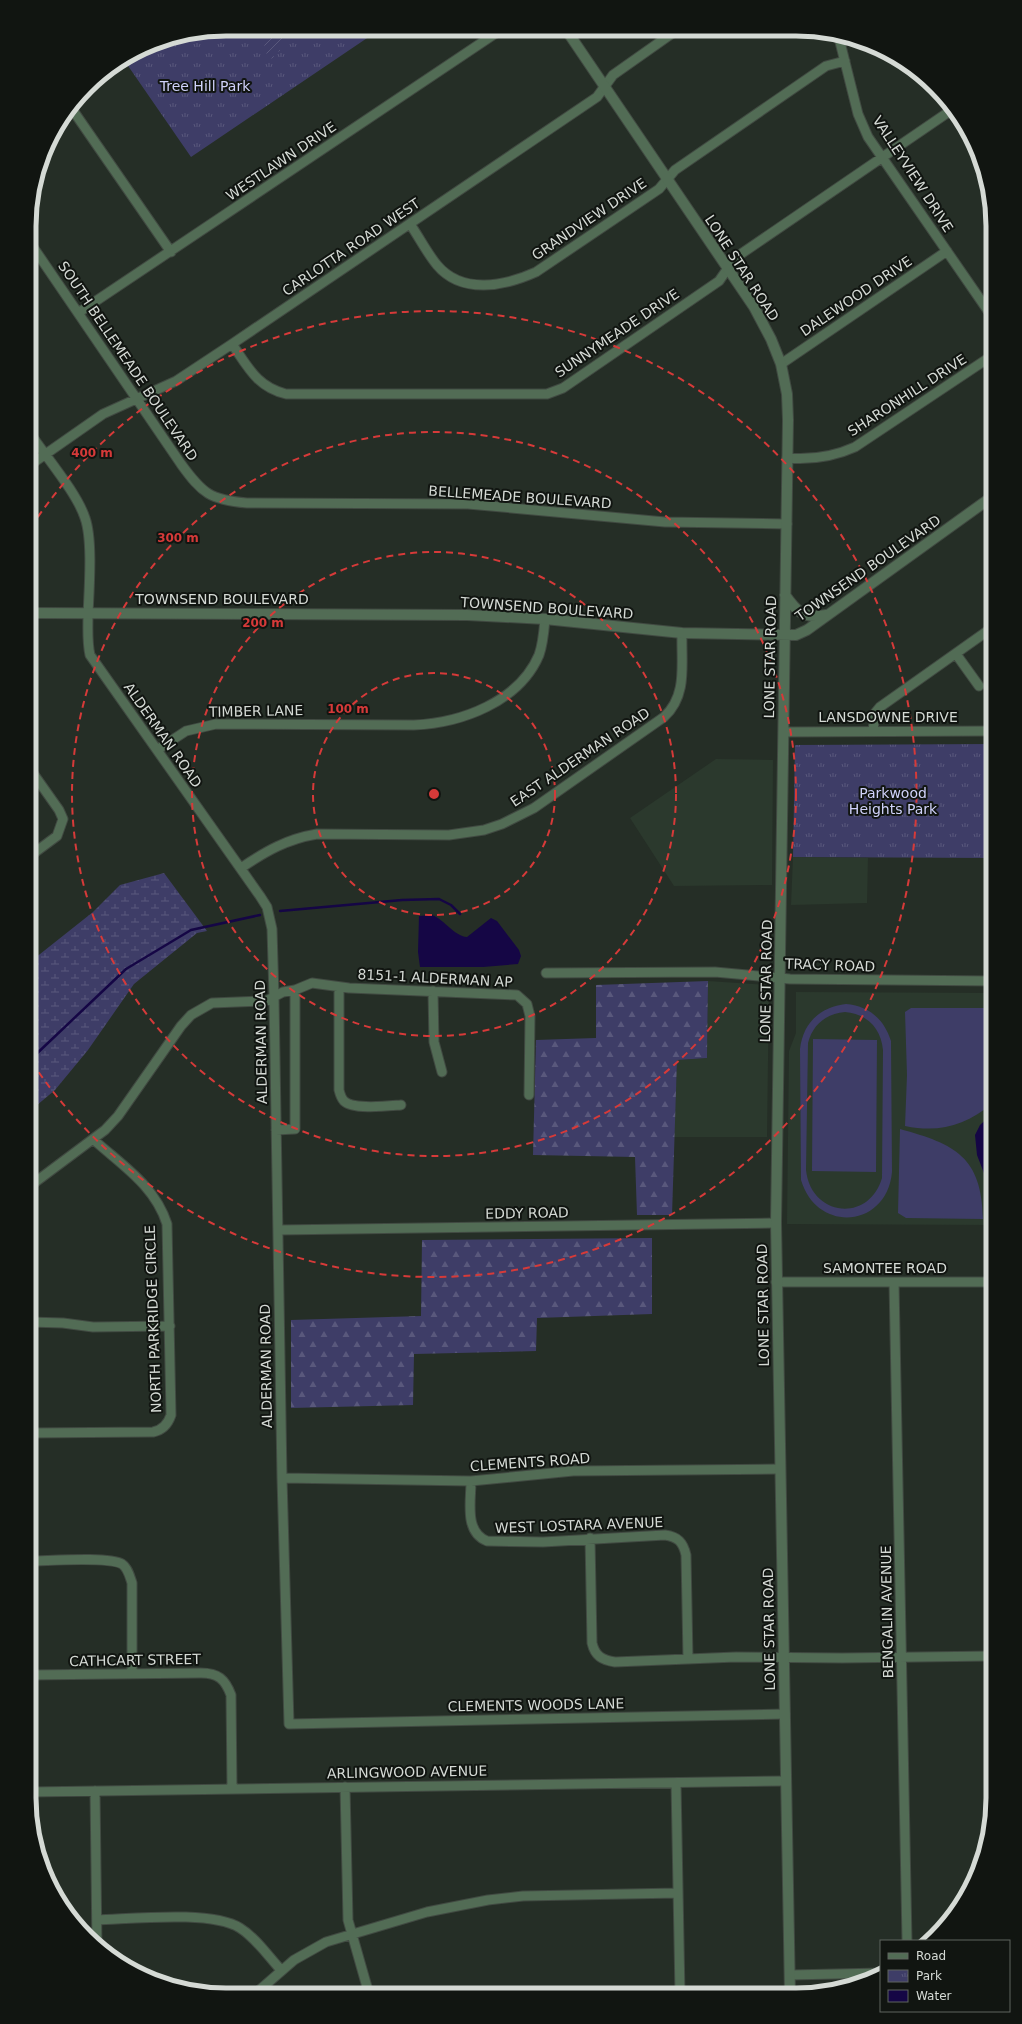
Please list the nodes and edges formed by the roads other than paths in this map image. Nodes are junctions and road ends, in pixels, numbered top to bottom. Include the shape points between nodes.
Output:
1 (492, 36) edge
2 (571, 36) edge
3 (668, 36) edge
4 (840, 41) edge
5 (845, 61) junction
6 (606, 86) junction
7 (74, 112) edge
8 (948, 112) edge
9 (882, 157) junction
10 (667, 179) junction
11 (410, 224) junction
12 (36, 251) edge
13 (947, 251) junction
14 (171, 252) junction
15 (728, 269) junction
16 (986, 308) edge
17 (78, 313) junction
18 (232, 344) junction
19 (986, 360) edge
20 (781, 364) junction
21 (138, 399) junction
22 (36, 442) edge
23 (45, 455) junction
24 (787, 458) junction
25 (36, 461) edge
26 (205, 492) joint
27 (986, 501) edge
28 (787, 524) junction
29 (785, 595) junction
30 (36, 613) edge
31 (88, 613) junction
32 (830, 614) junction
33 (545, 619) junction
34 (986, 632) edge
35 (682, 633) junction
36 (784, 636) junction
37 (956, 654) junction
38 (979, 686) dead end
39 (873, 731) junction
40 (986, 731) edge
41 (784, 732) junction
42 (157, 750) junction
43 (36, 777) edge
44 (36, 852) edge
45 (241, 868) junction
46 (546, 973) dead end
47 (780, 978) junction
48 (986, 981) edge
49 (339, 987) junction
50 (292, 991) junction
51 (433, 991) junction
52 (274, 997) junction
53 (442, 1072) dead end
54 (529, 1095) dead end
55 (401, 1105) dead end
56 (276, 1130) junction
57 (94, 1140) junction
58 (36, 1182) edge
59 (776, 1223) junction
60 (278, 1230) junction
61 (776, 1282) junction
62 (894, 1282) junction
63 (986, 1282) edge
64 (36, 1322) edge
65 (170, 1326) junction
66 (36, 1433) edge
67 (780, 1469) junction
68 (282, 1478) junction
69 (471, 1481) junction
70 (590, 1538) junction
71 (36, 1561) edge
72 (784, 1656) junction
73 (986, 1656) edge
74 (902, 1658) junction
75 (688, 1659) junction
76 (132, 1674) junction
77 (36, 1675) edge
78 (785, 1714) junction
79 (289, 1724) joint
80 (786, 1781) junction
81 (676, 1783) junction
82 (345, 1787) junction
83 (232, 1788) junction
84 (95, 1791) junction
85 (36, 1792) edge
86 (678, 1893) junction
87 (97, 1920) junction
88 (352, 1934) junction
89 (97, 1937) edge
90 (907, 1940) edge
91 (281, 1970) junction
92 (870, 1973) edge
93 (790, 1975) junction
94 (261, 1988) edge
95 (367, 1988) edge
96 (680, 1988) edge
97 (790, 1988) edge

1 - 14 street, WESTLAWN DRIVE
2 - 6 street, LONE STAR ROAD
3 - 6 street, CARLOTTA ROAD WEST via 613,76
4 - 5 street, VALLEYVIEW DRIVE
5 - 9 street, VALLEYVIEW DRIVE via 858,114 868,137
5 - 10 street, GRANDVIEW DRIVE via 826,66 675,170
6 - 10 street, LONE STAR ROAD
6 - 11 street, CARLOTTA ROAD WEST via 597,97
7 - 14 street
8 - 9 street, SUNNYMEADE DRIVE
9 - 13 street, VALLEYVIEW DRIVE
9 - 15 street, SUNNYMEADE DRIVE via 735,258
10 - 11 street, GRANDVIEW DRIVE via 658,189 536,272 505,284 473,284 459,281 449,275 437,265
10 - 15 street, LONE STAR ROAD
11 - 18 street, CARLOTTA ROAD WEST
12 - 17 street, SOUTH BELLEMEADE BOULEVARD
13 - 16 street, VALLEYVIEW DRIVE
13 - 20 street, DALEWOOD DRIVE
14 - 17 street, WESTLAWN DRIVE
15 - 18 street, SUNNYMEADE DRIVE via 719,281 563,388 547,394 286,394 274,391 263,384 251,372
15 - 20 street, LONE STAR ROAD via 754,308
17 - 21 street, SOUTH BELLEMEADE BOULEVARD
18 - 21 street, CARLOTTA ROAD WEST via 176,381
19 - 24 street, SHARONHILL DRIVE via 855,447 824,457
20 - 24 street, LONE STAR ROAD via 787,394
21 - 23 street, CARLOTTA ROAD WEST via 103,414
21 - 26 street, SOUTH BELLEMEADE BOULEVARD via 181,464
22 - 23 street, ALDERMAN ROAD
23 - 25 street, CARLOTTA ROAD WEST
23 - 31 street, ALDERMAN ROAD via 75,498 85,518 89,540
24 - 28 street, LONE STAR ROAD
26 - 28 street, BELLEMEADE BOULEVARD via 228,502 468,504 665,522
27 - 32 street, TOWNSEND BOULEVARD
28 - 29 street, LONE STAR ROAD
29 - 32 street via 801,614 814,617
29 - 36 street, LONE STAR ROAD
30 - 31 street, TOWNSEND BOULEVARD
31 - 33 street, TOWNSEND BOULEVARD via 467,615
31 - 42 street, ALDERMAN ROAD via 90,654
32 - 36 street, TOWNSEND BOULEVARD via 807,630 796,635
33 - 35 street, TOWNSEND BOULEVARD
33 - 42 street, TIMBER LANE via 540,654 532,668 510,692 472,714 439,723 414,725 216,724 186,731
34 - 37 street
35 - 36 street, TOWNSEND BOULEVARD
35 - 45 street, EAST ALDERMAN ROAD via 681,691 672,710 519,816 484,830 461,834 317,834 300,837 285,841
36 - 41 street, LONE STAR ROAD
37 - 38 street
37 - 39 street via 880,707 873,719
39 - 40 street, LANSDOWNE DRIVE
39 - 41 street, LANSDOWNE DRIVE
41 - 47 street, LONE STAR ROAD
42 - 45 street, ALDERMAN ROAD
43 - 44 street via 60,810 63,819 57,836
45 - 52 street, ALDERMAN ROAD via 267,906 270,918
46 - 47 street, TRACY ROAD via 715,972
47 - 48 street, TRACY ROAD
47 - 59 street, LONE STAR ROAD
49 - 50 street, 8151-1 ALDERMAN AP via 312,983
49 - 51 street, 8151-1 ALDERMAN AP
49 - 55 street via 341,1097 344,1102 353,1106
50 - 52 street, 8151-1 ALDERMAN AP
50 - 56 street via 295,1129
51 - 53 street via 434,1042
51 - 54 street, 8151-1 ALDERMAN AP via 510,994 524,1000 530,1016
52 - 56 street, ALDERMAN ROAD
52 - 57 street, 8151-1 ALDERMAN AP via 266,1001 212,1003 191,1015 118,1116
56 - 60 street, ALDERMAN ROAD
57 - 58 street, 8151-1 ALDERMAN AP
57 - 65 street, NORTH PARKRIDGE CIRCLE via 148,1187 162,1210 168,1237
59 - 60 street, EDDY ROAD
59 - 61 street, LONE STAR ROAD
60 - 68 street, ALDERMAN ROAD
61 - 62 street, SAMONTEE ROAD
61 - 67 street, LONE STAR ROAD
62 - 63 street, SAMONTEE ROAD
62 - 74 street, BENGALIN AVENUE
64 - 65 street via 93,1327
65 - 66 street, NORTH PARKRIDGE CIRCLE via 171,1415 168,1423 159,1431
67 - 69 street, CLEMENTS ROAD via 573,1471
67 - 72 street, LONE STAR ROAD
68 - 69 street, CLEMENTS ROAD
68 - 79 street, ALDERMAN ROAD
69 - 70 street, WEST LOSTARA AVENUE via 471,1521 479,1538 496,1543
70 - 75 street, WEST LOSTARA AVENUE via 665,1535 679,1540 684,1546
70 - 75 street via 592,1643 597,1656 605,1661 615,1662
71 - 76 street via 106,1560 123,1565 132,1583
72 - 74 street
72 - 75 street
72 - 78 street, LONE STAR ROAD
73 - 74 street
74 - 90 street, BENGALIN AVENUE
76 - 77 street, CATHCART STREET
76 - 83 street, CATHCART STREET via 211,1673 227,1684 231,1695
78 - 79 street, CLEMENTS WOODS LANE
78 - 80 street, LONE STAR ROAD
80 - 81 street, ARLINGWOOD AVENUE
80 - 93 street, LONE STAR ROAD
81 - 82 street, ARLINGWOOD AVENUE
81 - 86 street
82 - 83 street, ARLINGWOOD AVENUE
82 - 88 street via 347,1901
83 - 84 street, ARLINGWOOD AVENUE
84 - 85 street, ARLINGWOOD AVENUE
84 - 87 street
86 - 88 street via 523,1896 488,1900 427,1912
86 - 96 street
87 - 89 street
87 - 91 street via 187,1917 226,1921 249,1936
88 - 91 street via 308,1951
88 - 95 street
91 - 94 street
92 - 93 street
93 - 97 street, LONE STAR ROAD

